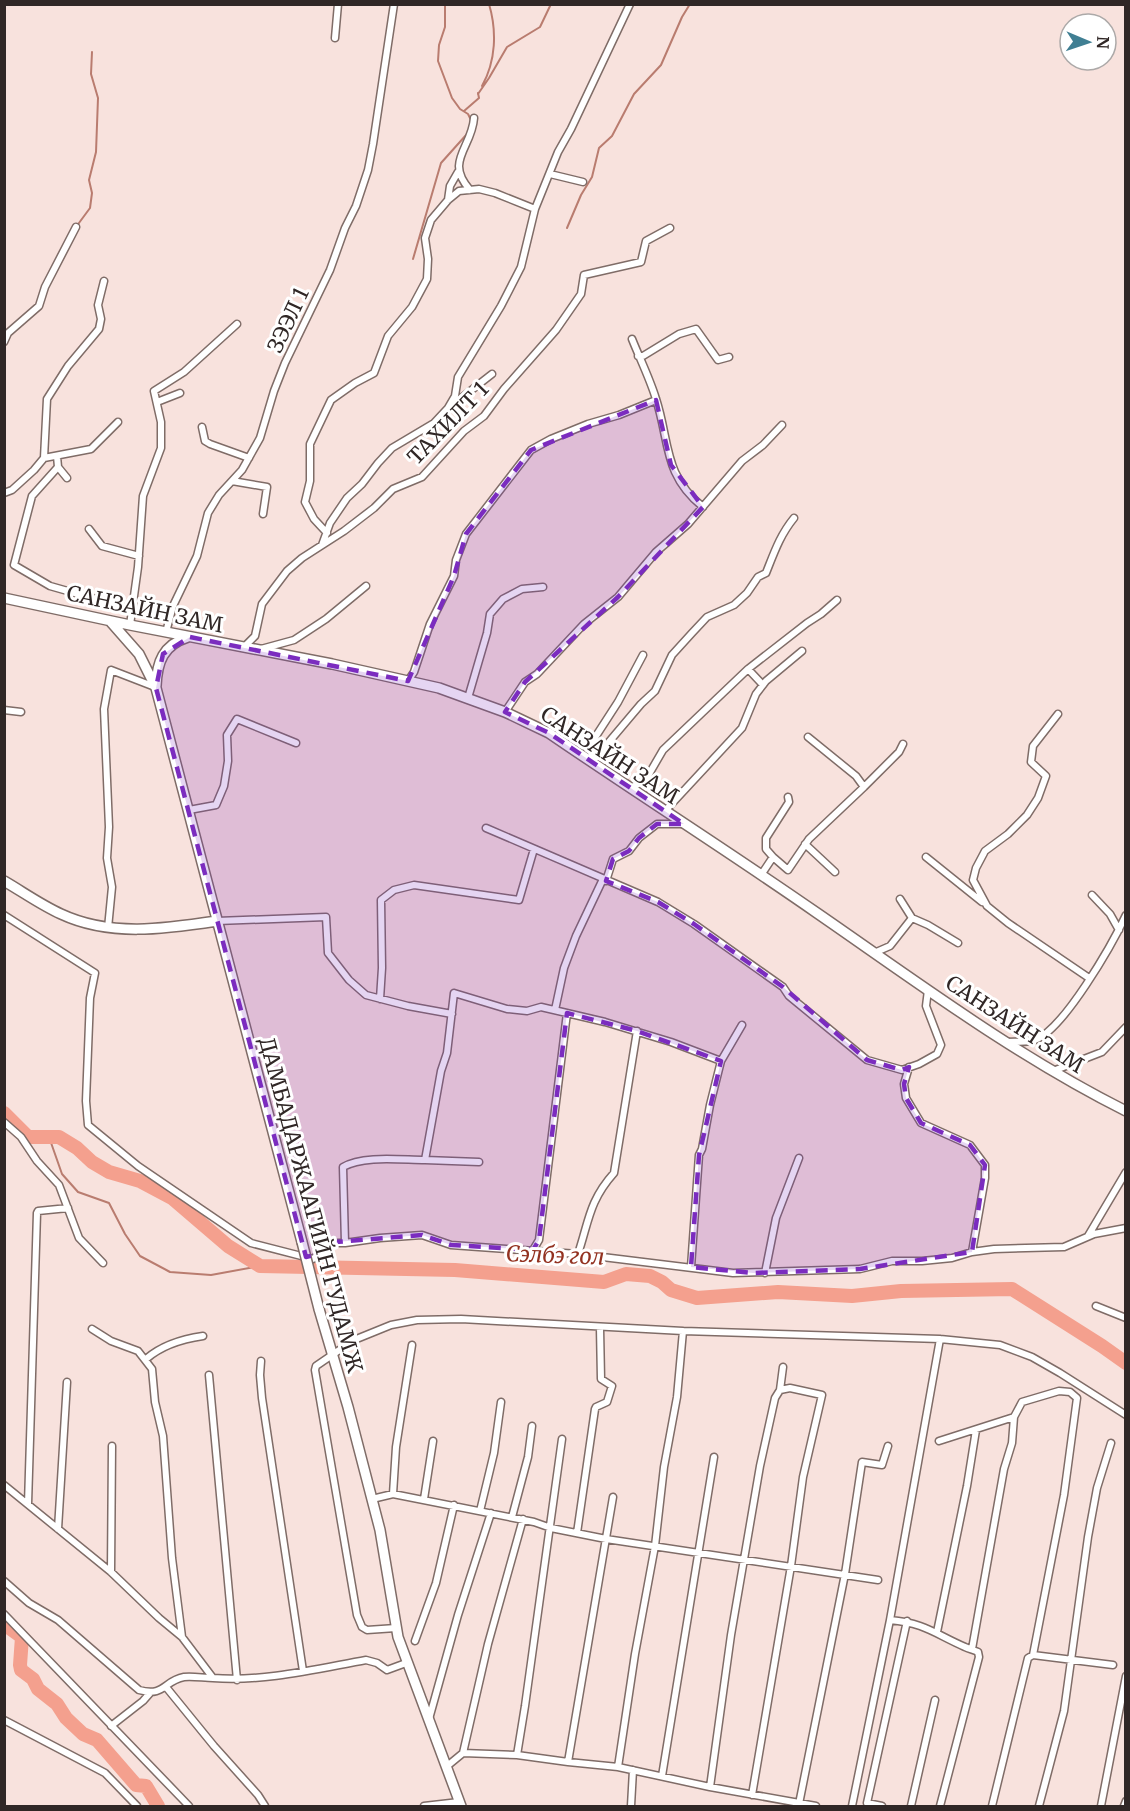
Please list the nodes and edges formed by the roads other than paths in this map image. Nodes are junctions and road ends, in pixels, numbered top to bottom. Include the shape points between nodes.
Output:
1 (338, 4) edge
2 (394, 4) edge
3 (630, 4) edge
4 (335, 38) dead end
5 (474, 118) dead end
6 (458, 172) junction
7 (550, 174) junction
8 (584, 182) dead end
9 (470, 190) junction
10 (448, 200) junction
11 (535, 209) junction
12 (76, 227) dead end
13 (670, 228) dead end
14 (104, 281) dead end
15 (237, 324) dead end
16 (632, 339) dead end
17 (4, 342) edge
18 (638, 356) junction
19 (729, 357) dead end
20 (492, 374) dead end
21 (180, 393) dead end
22 (656, 400) junction
23 (157, 402) junction
24 (448, 408) junction
25 (118, 422) dead end
26 (782, 425) dead end
27 (202, 427) dead end
28 (57, 456) junction
29 (44, 458) junction
30 (249, 458) junction
31 (58, 467) junction
32 (67, 478) dead end
33 (232, 481) junction
34 (4, 493) edge
35 (703, 507) junction
36 (263, 514) dead end
37 (794, 518) dead end
38 (89, 529) dead end
39 (327, 533) junction
40 (321, 545) junction
41 (139, 556) junction
42 (366, 586) dead end
43 (543, 587) dead end
44 (4, 598) edge
45 (837, 600) dead end
46 (131, 609) junction
47 (110, 621) junction
48 (129, 625) junction
49 (166, 632) junction
50 (190, 637) junction
51 (244, 647) junction
52 (257, 650) junction
53 (802, 651) dead end
54 (642, 655) dead end
55 (748, 669) junction
56 (408, 681) junction
57 (763, 685) junction
58 (156, 688) junction
59 (468, 698) junction
60 (4, 710) edge
61 (21, 712) dead end
62 (505, 712) junction
63 (1058, 714) dead end
64 (808, 737) dead end
65 (296, 743) dead end
66 (903, 744) dead end
67 (592, 762) junction
68 (864, 787) junction
69 (630, 788) junction
70 (788, 797) dead end
71 (189, 810) junction
72 (665, 811) junction
73 (684, 824) junction
74 (486, 828) dead end
75 (805, 844) junction
76 (534, 849) junction
77 (773, 857) junction
78 (926, 857) dead end
79 (835, 872) dead end
80 (761, 875) junction
81 (605, 880) junction
82 (4, 881) edge
83 (1092, 895) dead end
84 (900, 899) dead end
85 (987, 906) junction
86 (4, 915) edge
87 (1125, 915) edge
88 (912, 918) junction
89 (217, 921) junction
90 (108, 928) junction
91 (1119, 930) junction
92 (958, 943) dead end
93 (874, 953) junction
94 (1089, 978) junction
95 (928, 990) junction
96 (380, 999) junction
97 (555, 1010) junction
98 (567, 1013) junction
99 (452, 1014) junction
100 (742, 1025) dead end
101 (1125, 1026) edge
102 (637, 1031) junction
103 (1004, 1042) junction
104 (721, 1061) junction
105 (909, 1066) junction
106 (1053, 1071) junction
107 (1125, 1111) edge
108 (4, 1122) edge
109 (799, 1158) dead end
110 (425, 1160) junction
111 (479, 1162) dead end
112 (1125, 1172) edge
113 (68, 1208) junction
114 (1125, 1228) edge
115 (1087, 1237) junction
116 (345, 1243) junction
117 (533, 1250) junction
118 (972, 1252) junction
119 (578, 1254) junction
120 (103, 1263) dead end
121 (692, 1267) junction
122 (765, 1273) junction
123 (1096, 1306) dead end
124 (1125, 1318) edge
125 (600, 1328) junction
126 (92, 1329) dead end
127 (683, 1331) junction
128 (203, 1336) dead end
129 (940, 1339) junction
130 (412, 1345) dead end
131 (333, 1354) junction
132 (146, 1359) junction
133 (261, 1361) dead end
134 (783, 1367) dead end
135 (209, 1375) dead end
136 (67, 1382) dead end
137 (780, 1390) junction
138 (501, 1402) dead end
139 (1125, 1415) edge
140 (1014, 1417) junction
141 (532, 1426) dead end
142 (976, 1430) junction
143 (562, 1439) dead end
144 (939, 1441) dead end
145 (433, 1442) dead end
146 (1111, 1443) dead end
147 (112, 1446) dead end
148 (888, 1446) dead end
149 (714, 1457) dead end
150 (4, 1485) edge
151 (393, 1494) junction
152 (613, 1497) dead end
153 (372, 1499) junction
154 (424, 1499) junction
155 (28, 1504) junction
156 (454, 1505) junction
157 (480, 1511) junction
158 (491, 1513) junction
159 (512, 1517) junction
160 (522, 1519) junction
161 (58, 1528) junction
162 (550, 1528) junction
163 (577, 1533) junction
164 (606, 1539) junction
165 (655, 1546) junction
166 (698, 1552) junction
167 (744, 1560) junction
168 (791, 1566) junction
169 (111, 1572) junction
170 (845, 1574) junction
171 (878, 1580) dead end
172 (4, 1581) edge
173 (4, 1614) edge
174 (890, 1620) junction
175 (907, 1621) junction
176 (396, 1628) junction
177 (937, 1632) junction
178 (182, 1637) junction
179 (415, 1641) dead end
180 (972, 1649) junction
181 (1033, 1655) junction
182 (1071, 1659) junction
183 (406, 1663) junction
184 (1113, 1665) dead end
185 (303, 1671) junction
186 (1125, 1676) edge
187 (213, 1678) junction
188 (237, 1680) junction
189 (166, 1687) junction
190 (150, 1693) junction
191 (1124, 1698) edge
192 (935, 1700) dead end
193 (4, 1719) edge
194 (429, 1721) junction
195 (111, 1726) junction
196 (464, 1753) junction
197 (517, 1755) junction
198 (568, 1762) junction
199 (446, 1767) junction
200 (618, 1767) junction
201 (633, 1770) junction
202 (662, 1776) junction
203 (710, 1787) junction
204 (752, 1795) junction
205 (1125, 1801) edge
206 (460, 1804) edge
207 (800, 1804) junction
208 (137, 1806) edge
209 (189, 1806) edge
210 (265, 1806) edge
211 (424, 1806) edge
212 (631, 1806) edge
213 (816, 1806) edge
214 (852, 1806) edge
215 (882, 1806) edge
216 (911, 1806) edge
217 (940, 1806) edge
218 (992, 1806) edge
219 (1039, 1806) edge
220 (1101, 1806) edge
221 (1124, 1806) edge

1 - 4 street
2 - 30 street, ЗЭЭЛ 1 via 373,144 359,197 330,270 285,363 260,438
3 - 7 street
5 - 6 street
6 - 9 street
6 - 10 street
7 - 8 street
7 - 11 street
9 - 10 street via 459,191
9 - 11 street via 495,193
10 - 39 street via 431,220 425,237 428,279 388,336 374,374 331,400 310,444 310,481 305,502
11 - 24 street via 521,267 458,377
12 - 17 street via 39,306 8,333
13 - 40 street, ТАХИЛТ 1 via 646,241 641,262 584,275 581,294 556,330 484,416 464,431 422,477 393,489 374,508
14 - 29 street via 98,305 99,329 47,399
15 - 23 street via 184,372 154,391
16 - 18 street
18 - 19 street via 696,329 718,360
18 - 22 street
20 - 24 street
21 - 23 street
22 - 35 street via 671,465 677,478
22 - 56 street via 560,435 531,450 466,534 454,576
23 - 41 street via 161,448 143,496
24 - 39 street via 434,423 392,448 347,498
25 - 28 street via 91,448
26 - 35 street via 742,461
27 - 30 street via 205,441
28 - 29 street
28 - 31 street
29 - 34 street via 12,490
30 - 33 street, ЗЭЭЛ 1
31 - 32 street
31 - 46 street via 32,496 14,565 50,586
33 - 36 street via 267,488
33 - 49 street, ЗЭЭЛ 1 via 208,513 197,555 173,606
35 - 62 street via 618,597 525,682
37 - 67 street via 781,536 766,573 734,605 707,617 692,633 672,655 655,691
38 - 41 street via 102,546
39 - 40 street
40 - 51 street, ТАХИЛТ 1 via 287,571 261,604 255,636
41 - 46 street
42 - 52 street via 294,640
43 - 59 street via 522,589 503,599 490,614
44 - 47 main road, САНЗАЙН ЗАМ
45 - 55 street
46 - 48 street
47 - 48 main road, САНЗАЙН ЗАМ
47 - 58 main road, ДАМБАДАРЖААГИЙН ГУДАМЖ via 139,654
48 - 49 main road, САНЗАЙН ЗАМ
49 - 50 main road, САНЗАЙН ЗАМ
50 - 51 main road, САНЗАЙН ЗАМ
50 - 58 main road via 178,641 163,654
51 - 52 main road, САНЗАЙН ЗАМ
52 - 56 main road, САНЗАЙН ЗАМ
53 - 57 street
54 - 67 street via 591,746
55 - 57 street
55 - 69 street via 663,750 645,781
56 - 59 main road, САНЗАЙН ЗАМ
57 - 72 street via 742,728
58 - 71 main road, ДАМБАДАРЖААГИЙН ГУДАМЖ
58 - 90 street via 111,670 104,709 111,887
59 - 62 main road, САНЗАЙН ЗАМ
60 - 61 street
62 - 67 main road, САНЗАЙН ЗАМ via 549,733
63 - 85 street via 1033,746 1031,762 1046,776 1038,798 1014,828 985,851 976,867 973,880
64 - 68 street
65 - 71 street via 237,719 228,735 224,786 216,805
66 - 68 street
67 - 69 main road, САНЗАЙН ЗАМ
68 - 75 street
69 - 72 main road, САНЗАЙН ЗАМ
70 - 77 street via 789,802 766,838 765,849
71 - 89 main road, ДАМБАДАРЖААГИЙН ГУДАМЖ
72 - 73 main road, САНЗАЙН ЗАМ
73 - 80 main road, САНЗАЙН ЗАМ
73 - 81 street via 657,824 629,851 613,859
74 - 76 street
75 - 77 street via 788,870
75 - 79 street
76 - 81 street
76 - 96 street via 519,900 414,885 394,890 381,900
77 - 80 street
78 - 85 street
80 - 93 main road, САНЗАЙН ЗАМ
81 - 97 street via 576,936
81 - 105 street via 658,902 694,924 783,987 867,1060 902,1070
82 - 90 main road via 62,914
83 - 91 street
84 - 88 street
85 - 94 street
86 - 116 street via 95,973 89,1021 88,1125 138,1166 251,1243 313,1259 323,1243
87 - 91 street
88 - 92 street
88 - 93 street via 890,946
89 - 90 main road via 150,929
89 - 96 street via 326,917 328,953 366,995
89 - 131 main road, ДАМБАДАРЖААГИЙН ГУДАМЖ, bridge
91 - 94 street
93 - 95 main road, САНЗАЙН ЗАМ
94 - 103 street via 1050,1032 1033,1041
95 - 103 main road, САНЗАЙН ЗАМ
95 - 105 street via 926,1006 941,1045 937,1054
96 - 99 street
97 - 98 street
97 - 99 street via 507,1010 454,993
98 - 102 street
98 - 117 street via 539,1240
99 - 110 street
100 - 104 street
101 - 106 street via 1102,1052
102 - 104 street
102 - 119 street via 614,1173 591,1208
103 - 106 main road, САНЗАЙН ЗАМ
104 - 121 street via 699,1155
105 - 118 street via 904,1084 906,1098 921,1123 970,1145 985,1165
106 - 107 main road, САНЗАЙН ЗАМ
108 - 113 street via 59,1185
109 - 122 street via 776,1218
110 - 111 street
110 - 116 street via 377,1159 344,1167
112 - 115 street
113 - 120 street via 79,1238
113 - 155 street via 37,1213
114 - 115 street
115 - 118 street via 1064,1247
116 - 117 street via 422,1235 451,1245
117 - 119 street
118 - 122 street via 952,1258 891,1261 860,1269
119 - 121 street
121 - 122 street
123 - 124 street
125 - 127 street
125 - 131 street via 417,1320 391,1325 354,1340
125 - 163 street via 601,1379 612,1386 607,1402 595,1409
126 - 132 street via 138,1351
127 - 129 street
127 - 165 street
128 - 132 street via 183,1339
129 - 139 street via 999,1345 1032,1357
129 - 174 street
130 - 151 street
131 - 153 main road, ДАМБАДАРЖААГИЙН ГУДАМЖ
131 - 176 street via 315,1370 357,1615 367,1630
132 - 178 street via 152,1369 163,1436
133 - 185 street via 262,1398
134 - 137 street
135 - 188 street
136 - 161 street
137 - 167 street via 760,1466
137 - 168 street via 790,1388 822,1395 802,1477
138 - 157 street
140 - 142 street
140 - 180 street
140 - 181 street via 1022,1402 1059,1390 1077,1398 1064,1495
141 - 159 street
142 - 144 street
142 - 177 street
143 - 162 street
145 - 154 street
146 - 182 street via 1097,1488
147 - 169 street
148 - 170 street via 882,1465 862,1462
149 - 166 street
150 - 155 street
151 - 153 street
151 - 154 street
152 - 164 street
153 - 176 main road, ДАМБАДАРЖААГИЙН ГУДАМЖ
154 - 156 street
155 - 161 street
156 - 157 street
156 - 179 street via 436,1583
157 - 158 street
158 - 159 street
158 - 194 street
159 - 160 street
160 - 162 street
160 - 196 street
161 - 169 street
162 - 163 street
162 - 197 street
163 - 164 street
164 - 165 street
164 - 198 street
165 - 166 street
165 - 200 street
166 - 167 street
166 - 202 street
167 - 168 street
167 - 203 street
168 - 170 street
168 - 204 street
169 - 178 street
170 - 171 street
170 - 207 street
172 - 190 street via 29,1603 58,1620 139,1690
173 - 195 street
174 - 175 street
174 - 214 street
175 - 177 street
175 - 215 street via 867,1803
176 - 183 main road, ДАМБАДАРЖААГИЙН ГУДАМЖ
177 - 180 street
178 - 187 street
180 - 217 street via 979,1657
181 - 182 street
181 - 218 street via 1028,1658
182 - 184 street
182 - 219 street via 1064,1711
183 - 185 street via 387,1670 366,1660
183 - 194 main road, ДАМБАДАРЖААГИЙН ГУДАМЖ
185 - 188 street
186 - 191 street
187 - 188 street
187 - 189 street via 183,1677
189 - 190 street
189 - 210 street
190 - 195 street
191 - 220 street
192 - 216 street
193 - 208 street via 105,1773
194 - 199 main road, ДАМБАДАРЖААГИЙН ГУДАМЖ
195 - 209 street
196 - 197 street
196 - 199 street
197 - 198 street
198 - 200 street
199 - 206 main road, ДАМБАДАРЖААГИЙН ГУДАМЖ
200 - 201 street
201 - 202 street
201 - 212 street
202 - 203 street
203 - 204 street
204 - 207 street
205 - 221 street
206 - 211 street
207 - 213 street

